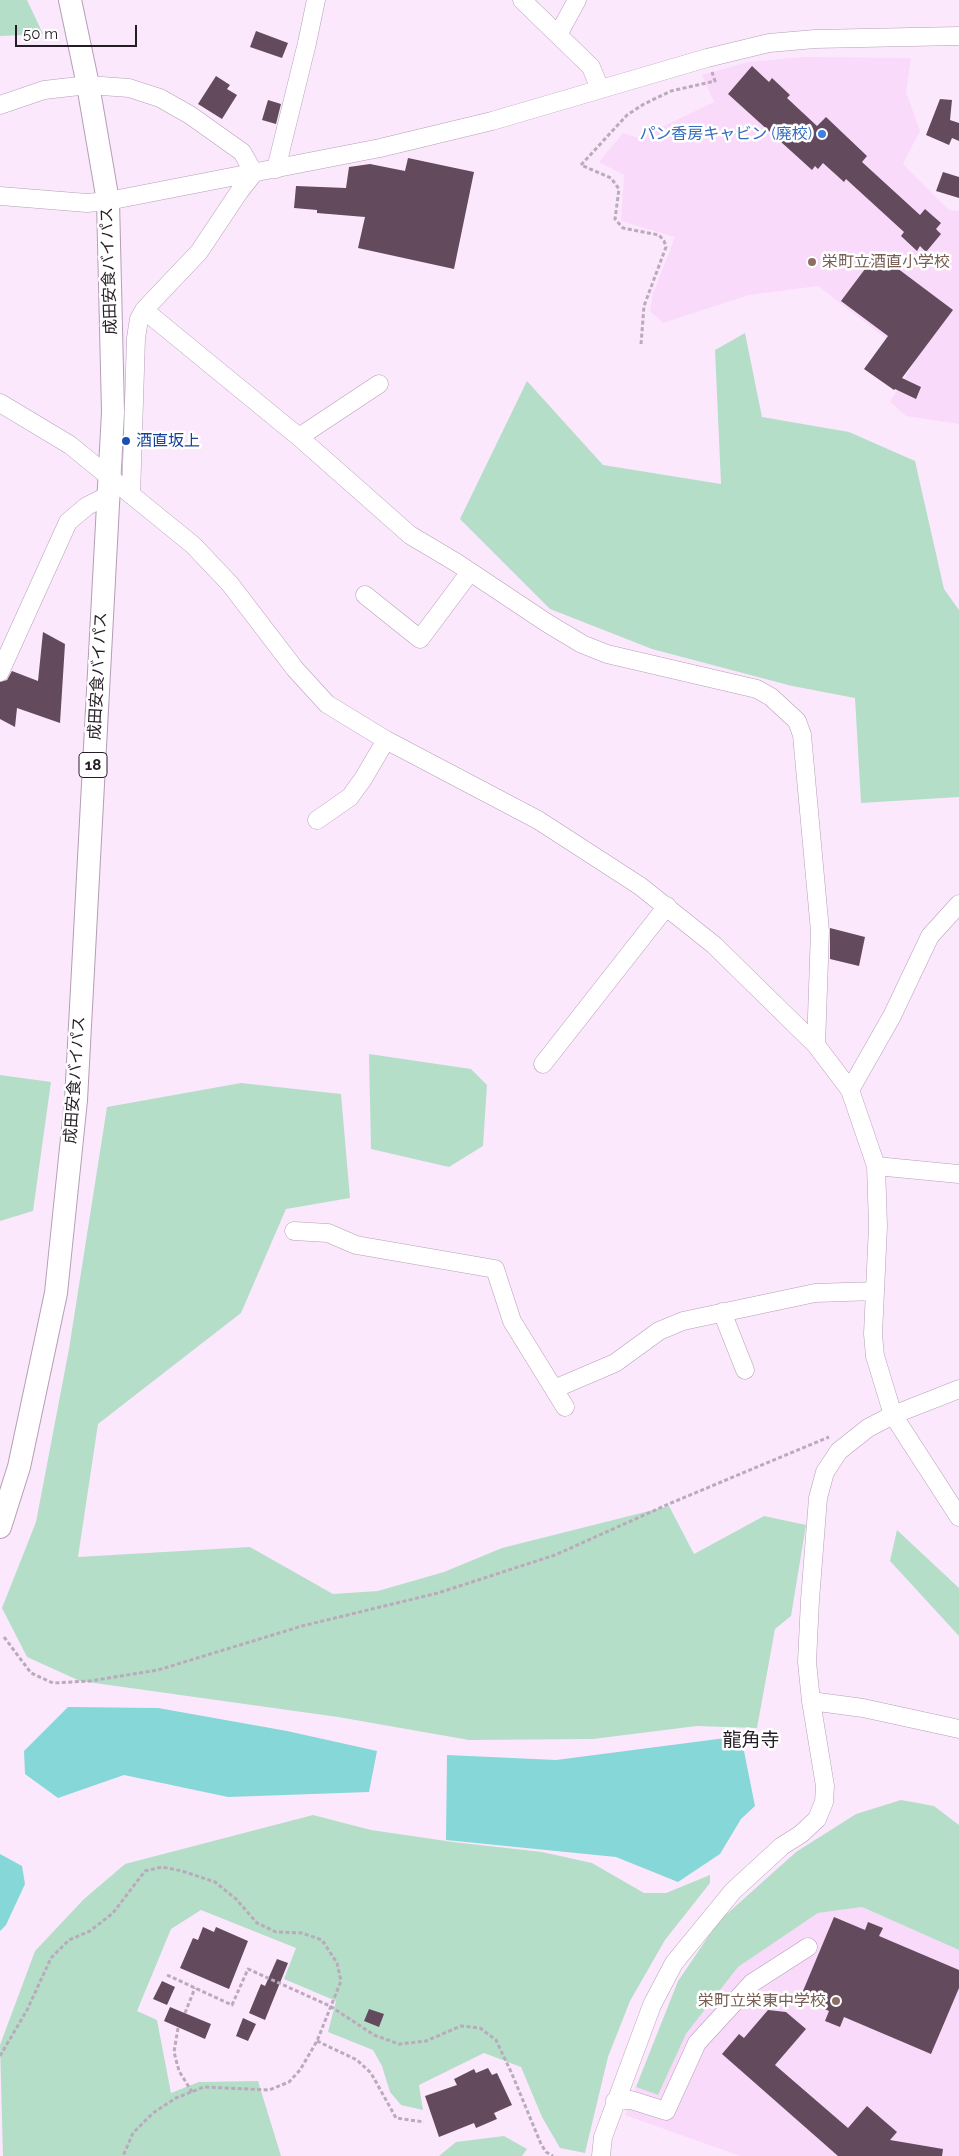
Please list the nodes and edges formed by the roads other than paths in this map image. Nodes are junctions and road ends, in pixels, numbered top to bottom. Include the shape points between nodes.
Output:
1 (70, 0) edge
2 (316, 0) edge
3 (522, 0) edge
4 (577, 0) edge
5 (559, 33) junction
6 (959, 36) edge
7 (88, 85) junction
8 (600, 89) junction
9 (0, 104) edge
10 (276, 169) junction
11 (254, 173) junction
12 (0, 196) edge
13 (108, 201) junction
14 (144, 310) junction
15 (380, 384) dead end
16 (0, 404) edge
17 (299, 437) junction
18 (108, 487) junction
19 (131, 495) junction
20 (470, 572) junction
21 (365, 595) dead end
22 (0, 672) edge
23 (386, 740) junction
24 (317, 820) dead end
25 (959, 904) edge
26 (667, 906) junction
27 (816, 1045) junction
28 (543, 1064) dead end
29 (850, 1090) junction
30 (876, 1166) junction
31 (959, 1174) edge
32 (294, 1231) dead end
33 (876, 1291) junction
34 (722, 1312) junction
35 (745, 1370) dead end
36 (554, 1389) junction
37 (959, 1389) edge
38 (565, 1407) dead end
39 (893, 1415) junction
40 (959, 1517) edge
41 (0, 1527) edge
42 (811, 1702) junction
43 (959, 1729) edge
44 (808, 1947) dead end
45 (615, 2101) junction
46 (601, 2156) edge

1 - 7 main road, 成田安食バイパス / 18
2 - 10 street
3 - 5 street
4 - 5 street
5 - 8 street via 591,67
6 - 8 street via 769,43
7 - 9 street via 44,90
7 - 11 street via 129,88 160,98 242,152
7 - 13 main road, 成田安食バイパス / 18
8 - 10 street via 492,121
10 - 11 street
11 - 13 street
11 - 14 street via 199,252
12 - 13 street
13 - 18 main road, 成田安食バイパス / 18 via 113,412
14 - 17 street
14 - 19 street via 136,338
15 - 17 street
16 - 18 street via 70,445
17 - 20 street via 410,535
18 - 19 street
18 - 22 street via 68,522
18 - 41 main road, 成田安食バイパス / 18 via 76,1100 56,1293 20,1467
19 - 23 street via 193,544 230,584 295,669 327,704
20 - 21 street via 420,639
20 - 27 street via 582,644 607,654 757,689 797,721 802,735 820,931
23 - 24 street via 350,797
23 - 26 street via 538,820
25 - 29 street via 930,936 892,1016
26 - 27 street via 714,945
26 - 28 street
27 - 29 street
29 - 30 street
30 - 31 street
30 - 33 street via 879,1200
32 - 36 street via 328,1233 356,1245 495,1269 512,1321
33 - 34 street via 815,1292
33 - 39 street via 875,1356
34 - 35 street
34 - 36 street via 683,1321 659,1331 615,1363
36 - 38 street
37 - 39 street
39 - 40 street
39 - 42 street via 868,1428 838,1451 825,1472 818,1498 810,1600 807,1662
42 - 43 street via 863,1708
42 - 45 street via 825,1786 824,1802 817,1819 733,1891 674,1963 652,2005
44 - 45 street via 752,1983 698,2044 666,2110 631,2100
45 - 46 street via 603,2137

